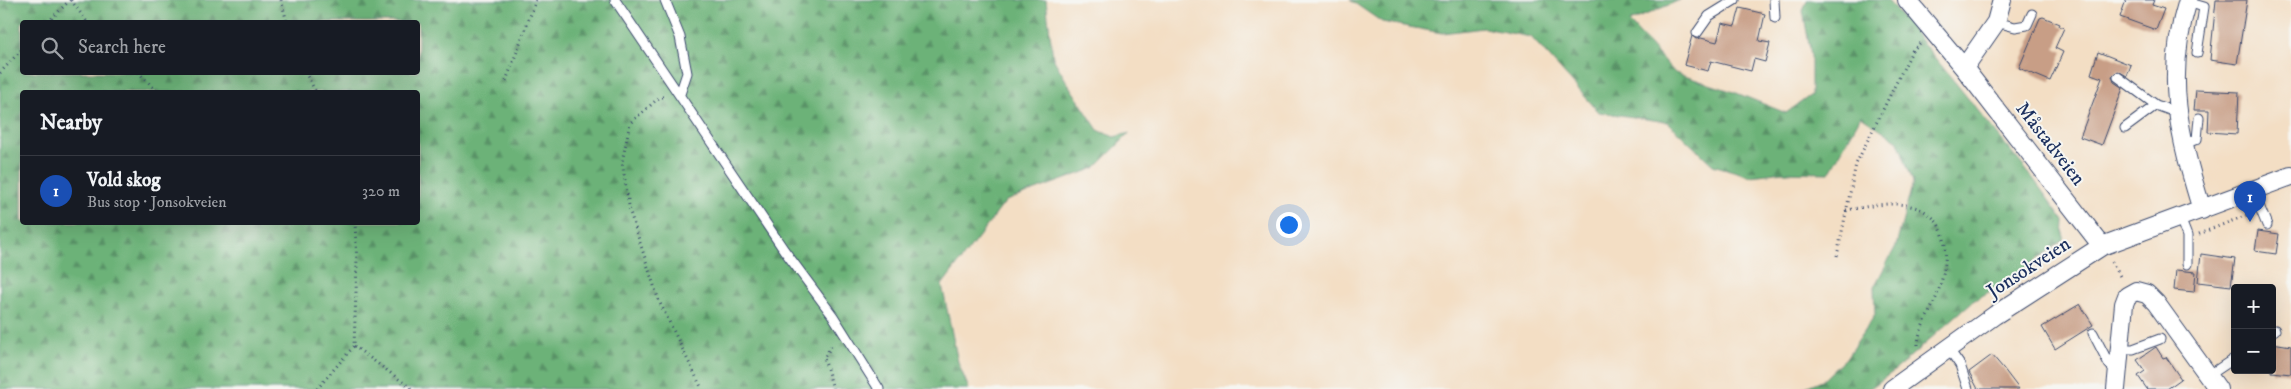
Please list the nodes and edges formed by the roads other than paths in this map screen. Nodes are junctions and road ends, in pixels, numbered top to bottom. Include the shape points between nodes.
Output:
1 (615, 0) edge
2 (665, 0) edge
3 (1736, 0) edge
4 (1774, 0) edge
5 (1908, 0) edge
6 (2002, 0) edge
7 (2187, 1) edge
8 (2032, 14) dead end
9 (1775, 18) dead end
10 (1996, 22) junction
11 (1697, 33) dead end
12 (2197, 53) dead end
13 (1964, 68) junction
14 (2118, 77) dead end
15 (680, 94) junction
16 (2156, 105) junction
17 (2178, 113) junction
18 (2198, 118) dead end
19 (2125, 128) dead end
20 (2184, 144) junction
21 (2291, 176) edge
22 (2253, 191) junction
23 (2202, 210) junction
24 (2180, 218) junction
25 (2266, 225) dead end
26 (2109, 254) junction
27 (2187, 264) dead end
28 (2093, 333) dead end
29 (2160, 339) dead end
30 (1948, 348) junction
31 (2119, 349) junction
32 (2231, 362) edge
33 (2117, 380) edge
34 (2213, 382) edge
35 (879, 389) edge
36 (1893, 389) edge
37 (1968, 389) edge

1 - 15 lane
2 - 15 lane via 680,37 687,73
3 - 11 lane via 1709,16
4 - 9 lane
5 - 13 street, Måstadveien
6 - 10 street
7 - 12 lane via 2204,7
7 - 17 street via 2174,60
8 - 10 lane via 2026,25 2015,27
10 - 13 street
13 - 26 street, Måstadveien
14 - 16 lane
15 - 35 lane via 784,250 842,329
16 - 17 lane
16 - 19 lane
17 - 20 street
18 - 20 lane via 2197,139
20 - 23 street
21 - 22 street, Jonsokveien
22 - 23 street, Jonsokveien
22 - 25 lane
23 - 24 street, Jonsokveien
24 - 26 street, Jonsokveien
24 - 27 lane via 2187,236
26 - 30 street, Jonsokveien via 2040,285
28 - 33 lane
29 - 31 lane via 2133,349
30 - 36 street, Jonsokveien
30 - 37 lane via 1960,365
31 - 33 street
31 - 34 street via 2127,296 2136,291 2147,294
32 - 34 lane

